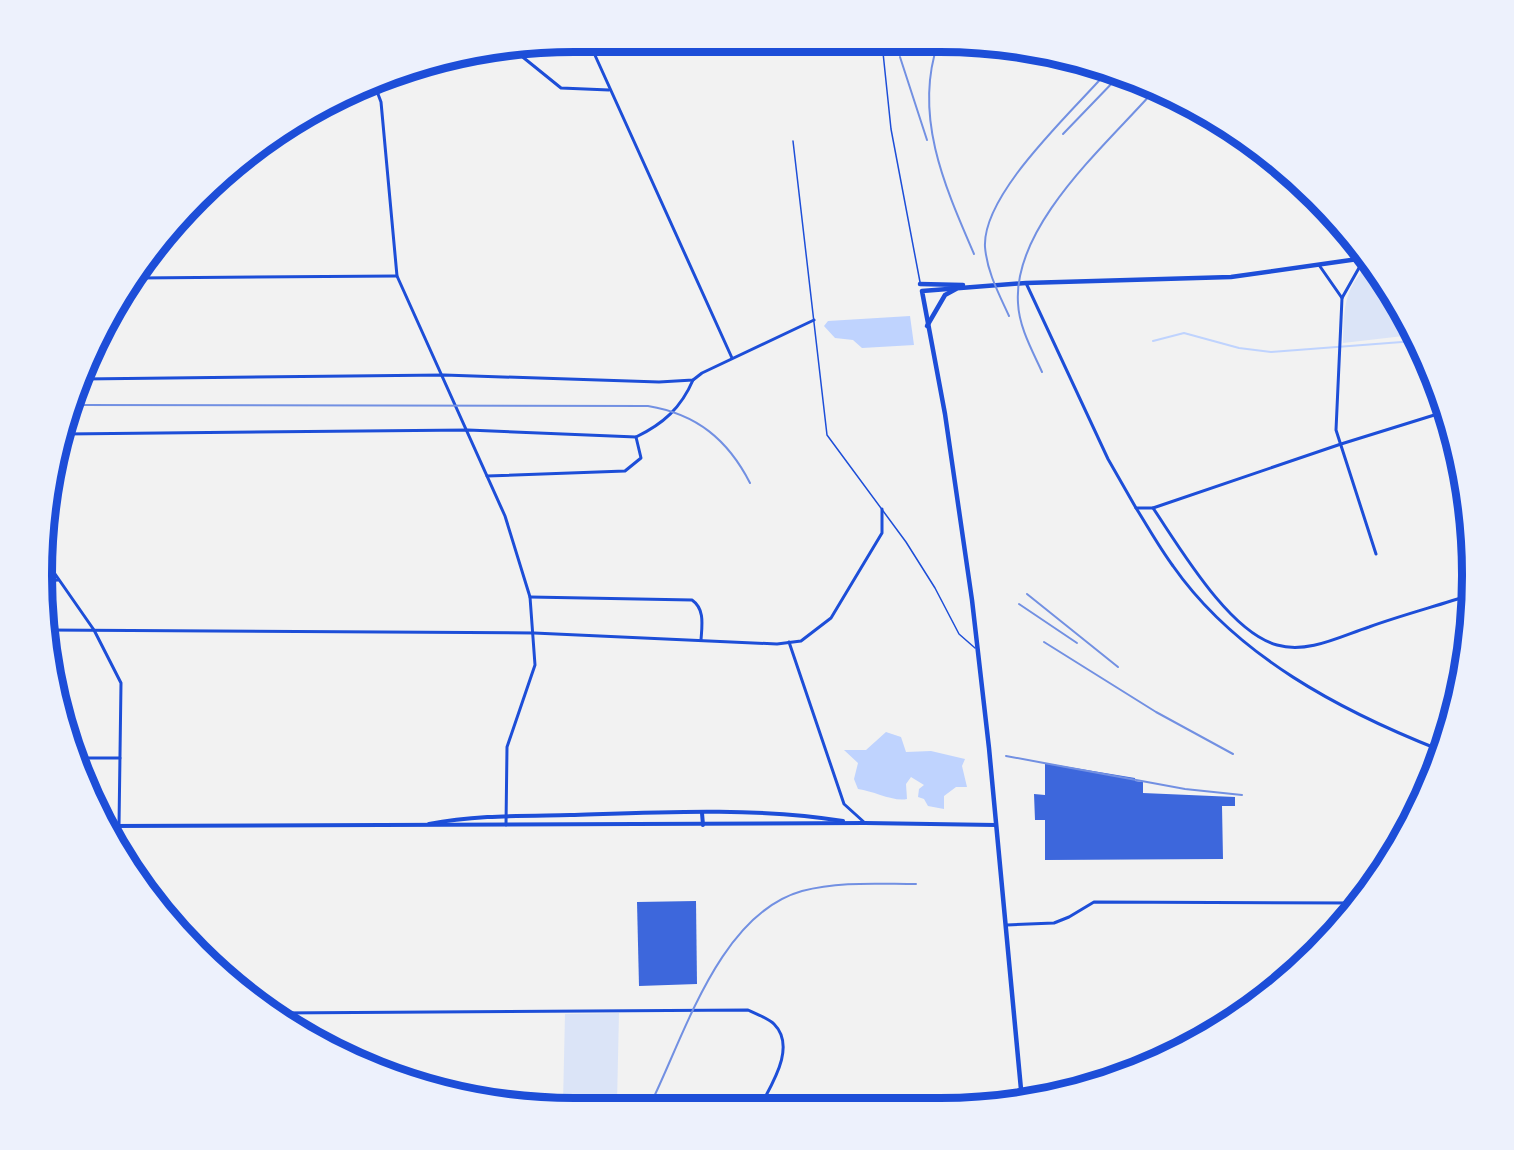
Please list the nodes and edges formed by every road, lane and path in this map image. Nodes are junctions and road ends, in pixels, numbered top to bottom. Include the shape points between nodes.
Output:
1 (593, 52) edge
2 (883, 52) edge
3 (521, 56) edge
4 (610, 90) junction
5 (377, 91) edge
6 (793, 141) dead end
7 (1355, 259) edge
8 (1318, 264) junction
9 (1360, 266) edge
10 (397, 276) junction
11 (146, 278) edge
12 (1026, 283) junction
13 (920, 284) junction
14 (966, 286) junction
15 (959, 288) junction
16 (922, 291) junction
17 (1342, 298) junction
18 (814, 320) junction
19 (927, 326) junction
20 (732, 358) junction
21 (444, 375) junction
22 (91, 379) edge
23 (693, 380) junction
24 (1436, 414) edge
25 (468, 430) junction
26 (72, 434) edge
27 (636, 437) junction
28 (1341, 444) junction
29 (487, 476) junction
30 (1136, 508) junction
31 (1153, 508) junction
32 (882, 509) junction
33 (1376, 554) dead end
34 (52, 571) edge
35 (52, 580) edge
36 (58, 580) junction
37 (530, 597) junction
38 (1461, 598) edge
39 (56, 630) edge
40 (94, 630) junction
41 (534, 633) junction
42 (701, 640) junction
43 (789, 642) junction
44 (978, 650) junction
45 (1433, 747) edge
46 (86, 758) edge
47 (120, 758) junction
48 (702, 813) junction
49 (506, 816) junction
50 (855, 823) junction
51 (865, 823) junction
52 (506, 825) junction
53 (703, 825) junction
54 (996, 825) junction
55 (119, 826) joint
56 (419, 826) junction
57 (1346, 903) edge
58 (1005, 925) junction
59 (290, 1012) edge
60 (1021, 1091) edge
61 (764, 1098) edge

1 - 4 street
2 - 13 lane via 891,129
3 - 4 street via 561,88
4 - 20 street
5 - 10 street
6 - 18 lane
7 - 8 main road
8 - 12 main road via 1231,277
8 - 17 street
9 - 17 street
10 - 11 street
10 - 21 street
12 - 14 main road
12 - 30 street via 1108,459
13 - 14 main road
13 - 16 lane
14 - 15 main road
15 - 16 main road
15 - 19 main road via 945,295
16 - 19 main road
17 - 28 street via 1335,398 1336,430
18 - 20 street
18 - 32 lane via 827,435
19 - 44 main road via 945,414
20 - 23 street
21 - 22 street
21 - 23 street
21 - 25 street
23 - 27 street via 675,412
24 - 28 street
25 - 26 street
25 - 27 street
25 - 29 street
27 - 29 street via 640,458 625,471
28 - 31 street
28 - 33 street
29 - 37 street via 505,516
30 - 31 street
30 - 45 street via 1173,568 1248,645 1363,718
31 - 38 street via 1239,623 1277,646 1340,640 1367,627
32 - 43 street via 882,533 831,618 801,641
32 - 44 lane via 935,588 959,634
34 - 36 street
35 - 36 street
36 - 40 street
37 - 41 street
37 - 42 street via 692,600 699,604 702,617
39 - 40 street
40 - 41 street
40 - 47 street via 121,684
41 - 42 street
41 - 49 street via 535,665 507,747
42 - 43 street
43 - 51 street via 844,804
44 - 54 main road
46 - 47 street
47 - 55 street
48 - 49 street
48 - 50 street via 792,815
48 - 53 street
49 - 52 street
49 - 56 street
50 - 51 street
50 - 53 street
51 - 54 street
52 - 53 street
52 - 56 street
54 - 58 main road
55 - 56 street
57 - 58 street via 1094,902 1054,922
58 - 60 main road
59 - 61 street via 748,1010 774,1024 783,1041 780,1066

